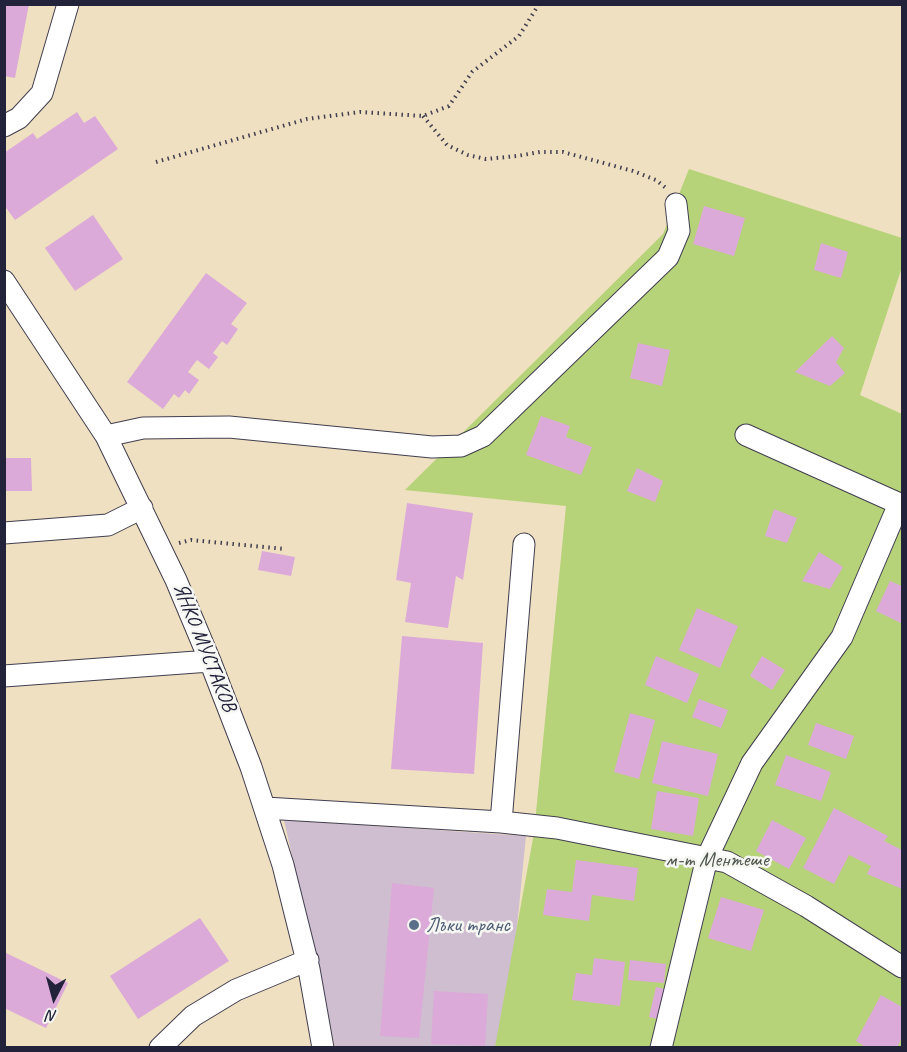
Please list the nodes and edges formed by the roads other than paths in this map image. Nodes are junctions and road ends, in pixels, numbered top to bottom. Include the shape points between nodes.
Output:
1 (68, 4) edge
2 (4, 126) edge
3 (676, 204) road end
4 (4, 280) edge
5 (746, 435) dead end
6 (106, 436) junction
7 (901, 505) edge
8 (142, 508) junction
9 (4, 533) edge
10 (524, 544) dead end
11 (210, 661) junction
12 (4, 676) edge
13 (265, 808) junction
14 (501, 822) junction
15 (707, 858) junction
16 (308, 960) junction
17 (903, 967) edge
18 (160, 1047) edge
19 (323, 1047) edge
20 (661, 1047) edge

1 - 2 street via 42,93 19,118
3 - 6 street via 679,231 668,257 483,436 461,446 432,447 229,427 143,428
4 - 6 street, ЯНКО МУСТАКОВ
5 - 7 street
6 - 8 street, ЯНКО МУСТАКОВ
7 - 15 street via 843,637 752,762
8 - 9 street via 108,525
8 - 11 street, ЯНКО МУСТАКОВ
10 - 14 street
11 - 12 street
11 - 13 street, ЯНКО МУСТАКОВ
13 - 14 street
13 - 16 street, ЯНКО МУСТАКОВ
14 - 15 street via 557,828
15 - 17 street via 727,862
15 - 20 street
16 - 18 street via 236,990 193,1016
16 - 19 street, ЯНКО МУСТАКОВ

